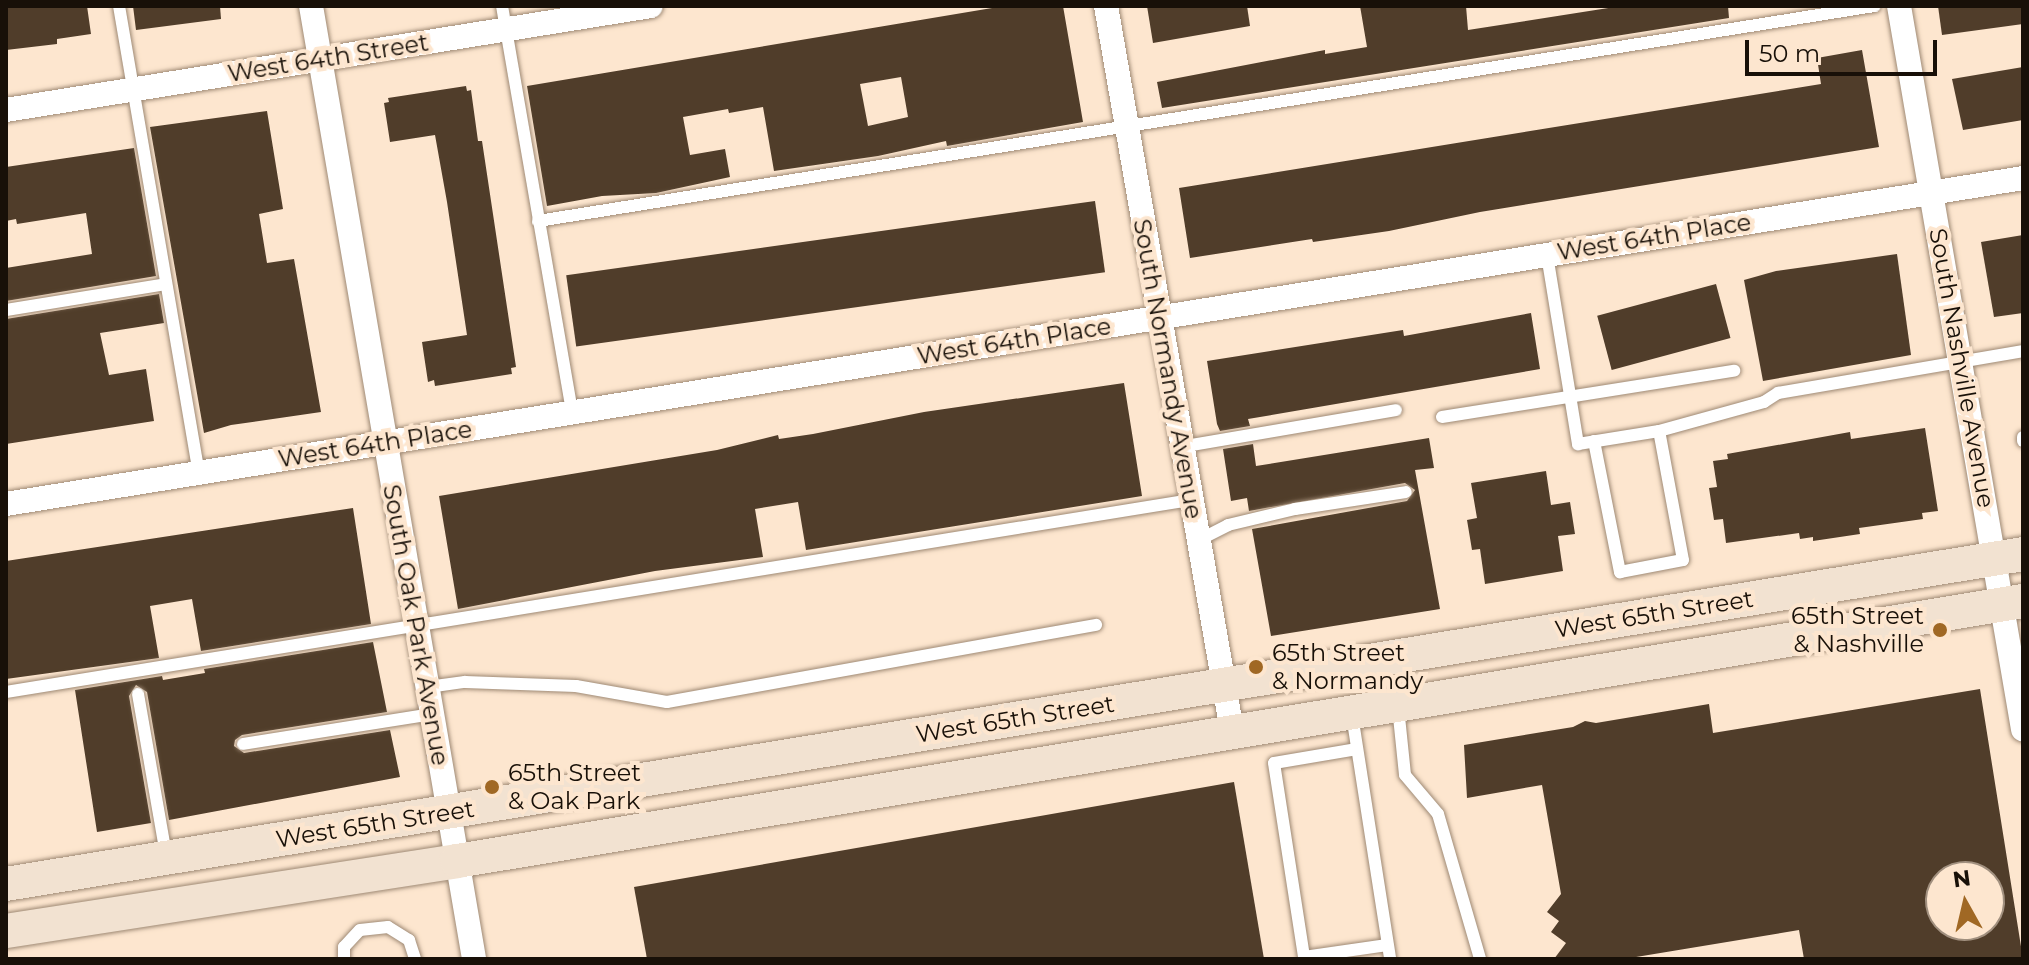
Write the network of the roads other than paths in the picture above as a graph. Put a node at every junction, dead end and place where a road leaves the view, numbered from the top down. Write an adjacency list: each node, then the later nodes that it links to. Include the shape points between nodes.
1 (119, 6): 9 (lane)
2 (311, 6): 8 (street, South Oak Park Avenue)
3 (651, 6): 7 (street, West 64th Street)
4 (1106, 6): 11 (street, South Normandy Avenue)
5 (1875, 6): 11 (lane)
6 (1899, 6): 13 (street, South Nashville Avenue)
7 (504, 18): 8 (street, West 64th Street); 14 (lane)
8 (320, 59): 9 (street, West 64th Street); 28 (street, South Oak Park Avenue)
9 (134, 90): 10 (street, West 64th Street); 16 (lane)
10 (6, 110)
11 (1127, 127): 14 (lane); 18 (street, South Normandy Avenue)
12 (2023, 178): 13 (street, West 64th Place)
13 (1931, 192): 15 (street, West 64th Place); 20 (street, South Nashville Avenue)
14 (538, 221): 24 (lane)
15 (1547, 255): 18 (street, West 64th Place); 22 (lane)
16 (166, 284): 17 (lane); 30 (lane)
17 (6, 310)
18 (1159, 317): 24 (street, West 64th Place); 29 (street, South Normandy Avenue)
19 (2023, 351): 20 (lane)
20 (1961, 362): 26 (lane, via 1778,393 1764,402); 35 (street, South Nashville Avenue)
21 (1734, 371): 22 (lane)
22 (1570, 397): 25 (lane); 27 (lane, via 1578,444)
23 (1396, 410): 29 (lane)
24 (572, 412): 28 (street, West 64th Place)
25 (1442, 417)
26 (1659, 431): 27 (lane); 27 (lane, via 1683,560 1620,572)
27 (1594, 441)
28 (384, 443): 30 (street, West 64th Place); 38 (street, South Oak Park Avenue)
29 (1180, 447): 32 (street, South Normandy Avenue)
30 (199, 473): 33 (street, West 64th Place)
31 (1406, 492): 34 (lane, via 1295,509 1228,525)
32 (1190, 500): 34 (street, South Normandy Avenue); 38 (lane)
33 (6, 504)
34 (1197, 541): 39 (street, South Normandy Avenue)
35 (2009, 556): 36 (street, South Nashville Avenue); 39 (street, West 65th Street)
36 (2012, 603): 43 (street, West 65th Street); 46 (street, South Nashville Avenue)
37 (1096, 625): 40 (lane, via 667,702 576,686 465,682)
38 (418, 627): 40 (street, South Oak Park Avenue); 41 (lane)
39 (1223, 685): 47 (street, South Normandy Avenue); 50 (street, West 65th Street)
40 (428, 687): 45 (street, South Oak Park Avenue)
41 (6, 692)
42 (138, 694): 51 (lane)
43 (1397, 704): 44 (street, West 65th Street); 60 (lane, via 1405,775 1438,814)
44 (1351, 712): 47 (street, West 65th Street); 49 (lane)
45 (433, 714): 48 (lane); 50 (street, South Oak Park Avenue)
46 (2023, 729)
47 (1232, 731): 52 (street, West 65th Street)
48 (243, 744)
49 (1357, 749): 55 (lane); 55 (lane, via 1274,763 1278,792 1304,957)
50 (449, 811): 51 (street, West 65th Street); 52 (street, South Oak Park Avenue)
51 (167, 858): 53 (street, West 65th Street)
52 (457, 861): 54 (street, West 65th Street); 58 (street, South Oak Park Avenue)
53 (6, 884)
54 (6, 931)
55 (1387, 945): 59 (lane)
56 (344, 959): 57 (lane, via 351,937 372,927 400,931)
57 (415, 959)
58 (474, 959)
59 (1390, 959)
60 (1480, 959)

